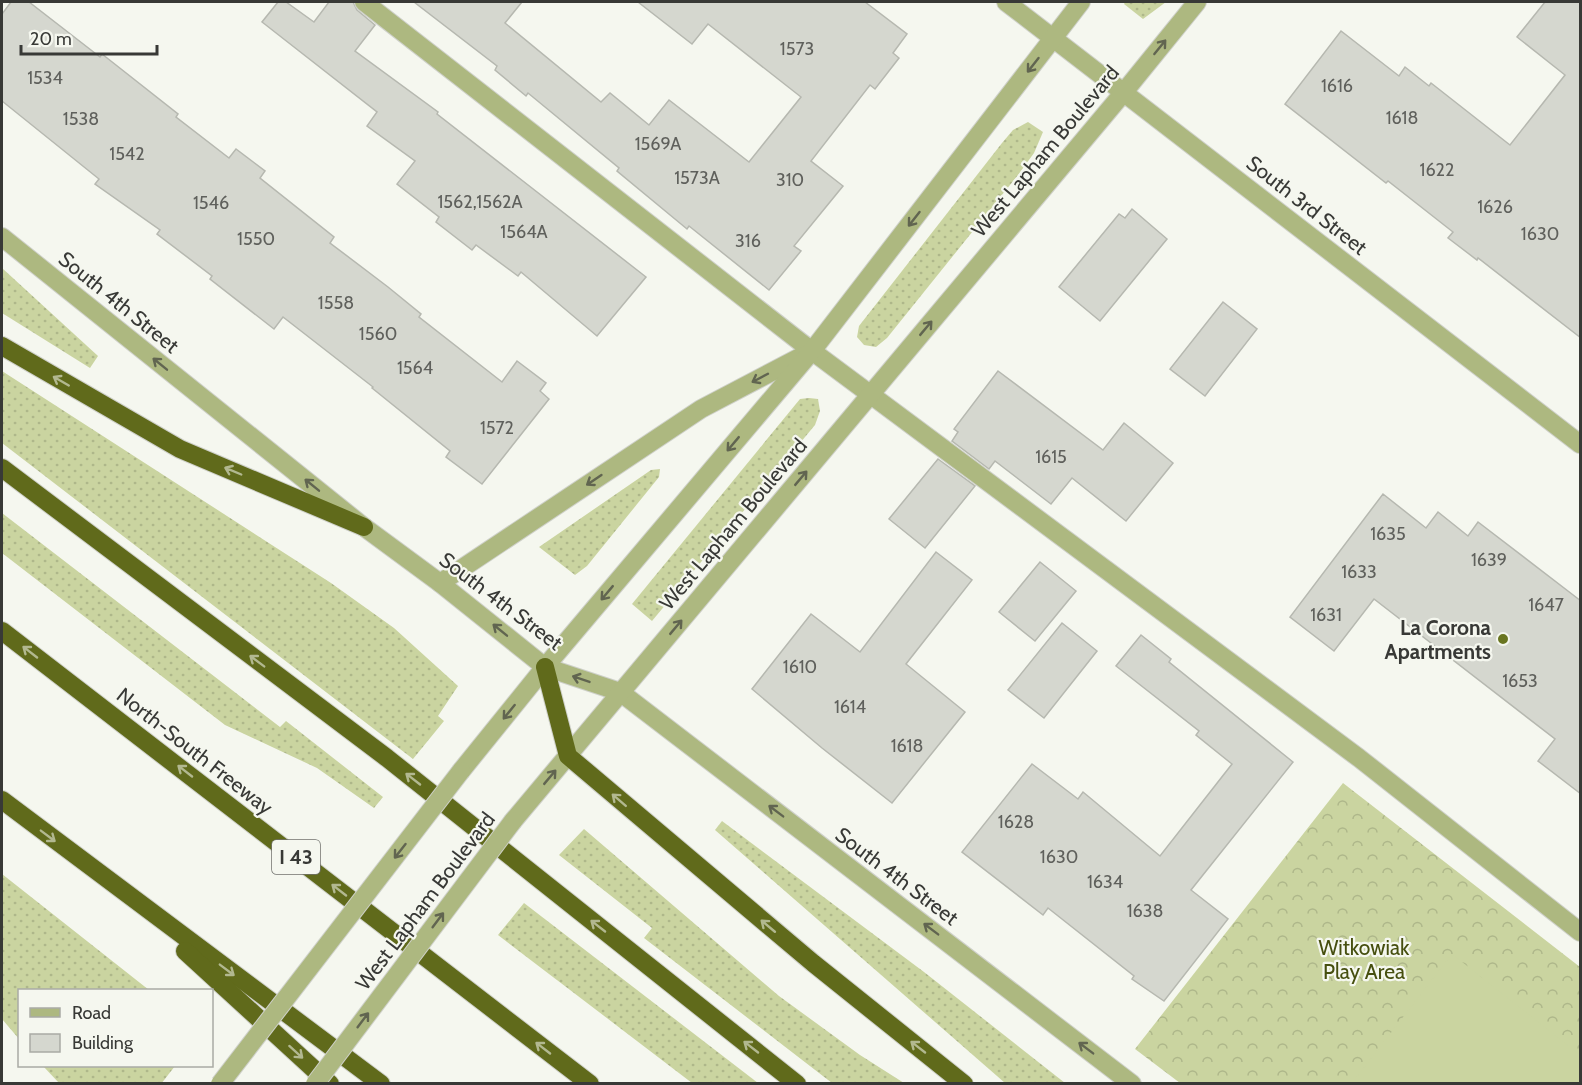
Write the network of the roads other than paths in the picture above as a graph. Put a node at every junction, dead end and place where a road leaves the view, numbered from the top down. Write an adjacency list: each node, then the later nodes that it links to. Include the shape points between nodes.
1 (364, 2): 9 (street)
2 (1006, 2): 5 (street, South 3rd Street)
3 (1081, 2): 5 (street)
4 (1197, 2): 6 (street, West Lapham Boulevard, one-way to 4)
5 (1053, 38): 6 (street, South 3rd Street); 9 (street, one-way to 9)
6 (1124, 92): 10 (street, West Lapham Boulevard, one-way to 6); 11 (street, South 3rd Street)
7 (2, 237): 13 (street, South 4th Street, one-way to 7)
8 (2, 345): 13 (highway, one-way to 8, via 180,449)
9 (812, 351): 10 (street); 14 (street, one-way to 14, via 701,409); 16 (street, one-way to 16)
10 (870, 395): 17 (street, West Lapham Boulevard, one-way to 10); 21 (street, via 1359,758)
11 (1581, 444)
12 (2, 468): 27 (highway, one-way to 12, via 387,758)
13 (364, 527): 14 (street, South 4th Street)
14 (440, 583): 16 (street, South 4th Street, one-way to 14)
15 (2, 630): 26 (highway, North-South Freeway / I 43, one-way to 15)
16 (545, 667): 17 (street, South 4th Street, one-way to 16); 18 (highway); 22 (street, one-way to 22, bridge)
17 (620, 692): 18 (street, West Lapham Boulevard); 29 (street, South 4th Street, one-way to 17)
18 (568, 756): 23 (street, West Lapham Boulevard, one-way to 18, bridge, via 513,822); 28 (highway, one-way to 18, via 813,963)
19 (2, 800): 20 (highway, one-way to 20)
20 (113, 885): 24 (highway, one-way to 24); 25 (highway, one-way to 25)
21 (1581, 932)
22 (220, 1083)
23 (315, 1083)
24 (330, 1083)
25 (381, 1083)
26 (590, 1083)
27 (797, 1083)
28 (964, 1083)
29 (1132, 1083)

